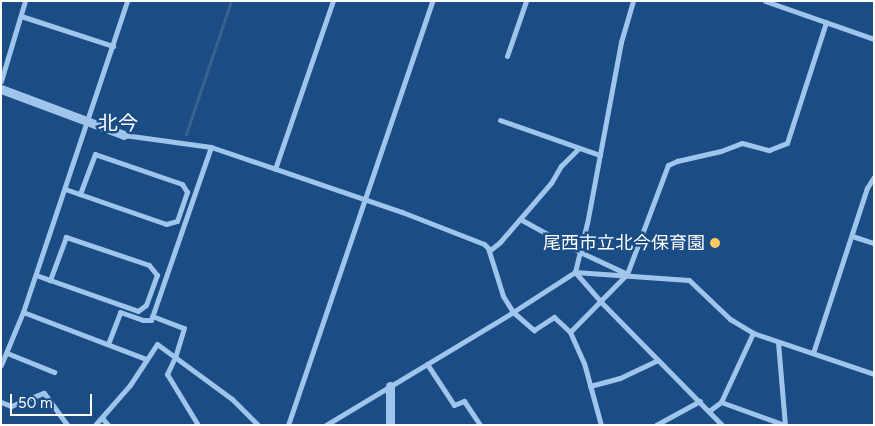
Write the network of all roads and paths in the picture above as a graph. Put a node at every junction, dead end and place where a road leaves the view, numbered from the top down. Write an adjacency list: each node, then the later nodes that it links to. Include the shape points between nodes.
1 (26, 1): 8 (street)
2 (127, 1): 11 (street)
3 (332, 1): 21 (street)
4 (432, 1): 25 (street)
5 (526, 1): 12 (street)
6 (634, 1): 20 (street, via 621,42)
7 (765, 1): 9 (street)
8 (21, 16): 11 (street); 13 (street)
9 (826, 22): 10 (street); 32 (street, via 787,143 769,150 742,143 668,165)
10 (874, 39)
11 (113, 46): 16 (street)
12 (507, 56)
13 (1, 82)
14 (1, 89): 16 (street)
15 (500, 120): 19 (street)
16 (88, 121): 17 (street); 23 (street)
17 (124, 135): 18 (street)
18 (211, 147): 21 (street); 38 (street)
19 (578, 149): 20 (street); 26 (street)
20 (600, 155): 30 (street)
21 (275, 169): 25 (street)
22 (874, 177): 27 (street, via 867,188)
23 (65, 189): 24 (street); 33 (street)
24 (80, 194): 24 (street, via 166,224 177,221 187,192 182,184 95,154)
25 (364, 199): 29 (street, via 484,244); 64 (street)
26 (520, 219): 29 (street); 30 (street)
27 (852, 236): 28 (street); 44 (street)
28 (874, 243)
29 (489, 251): 37 (street, via 503,296)
30 (580, 252): 31 (street); 32 (street)
31 (575, 272): 32 (street); 35 (street); 37 (street)
32 (627, 274): 35 (street); 40 (street, via 689,280 730,319)
33 (36, 275): 34 (street); 36 (street)
34 (50, 280): 34 (street, via 138,311 146,305 157,275 149,265 66,237)
35 (600, 301): 39 (street); 47 (street)
36 (23, 312): 42 (street); 43 (street)
37 (513, 312): 39 (street, via 534,330 554,317); 48 (street)
38 (152, 316): 42 (street, via 151,320 143,320 120,312); 45 (street, via 184,328)
39 (570, 332): 53 (street)
40 (753, 333): 41 (street); 56 (street)
41 (778, 342): 44 (street); 71 (street)
42 (108, 344): 46 (street)
43 (7, 353): 49 (street); 50 (street)
44 (813, 353): 51 (street)
45 (175, 357): 46 (street, via 157,344); 62 (street, via 167,374); 63 (street, via 232,399)
46 (146, 360): 58 (street)
47 (658, 360): 53 (street, via 620,378); 54 (street)
48 (427, 364): 52 (street); 67 (street, via 454,405 464,401)
49 (1, 366)
50 (54, 372)
51 (874, 374)
52 (390, 386): 65 (street); 66 (street)
53 (590, 386): 68 (street)
54 (700, 401): 57 (street); 69 (street)
55 (1, 402): 59 (street, via 11,406 44,393)
56 (721, 402): 57 (street); 71 (street)
57 (709, 410): 70 (street)
58 (102, 418): 60 (street); 61 (street)
59 (67, 425)
60 (95, 425)
61 (108, 425)
62 (198, 425)
63 (258, 425)
64 (288, 425)
65 (326, 425)
66 (390, 425)
67 (480, 425)
68 (601, 425)
69 (656, 425)
70 (722, 425)
71 (785, 425)

